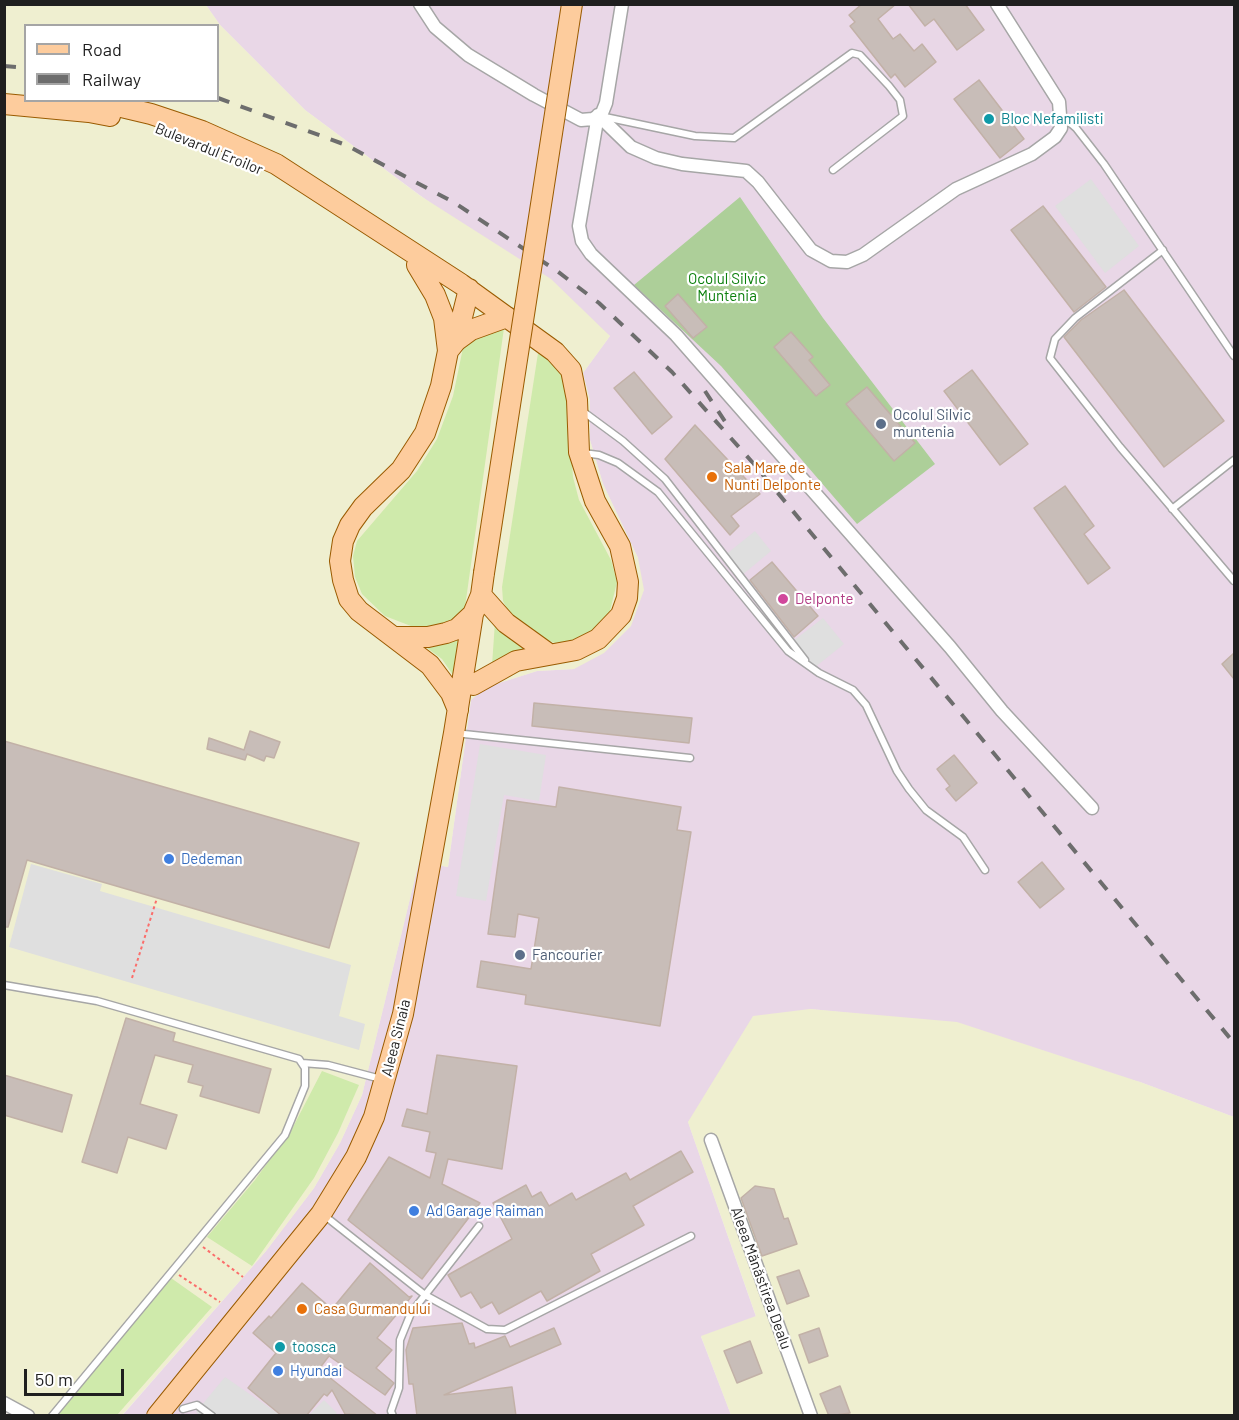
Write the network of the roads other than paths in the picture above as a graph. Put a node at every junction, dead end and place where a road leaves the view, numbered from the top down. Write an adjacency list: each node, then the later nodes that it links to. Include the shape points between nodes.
1 (420, 4): 9 (street, via 435,27 496,73 581,120)
2 (572, 4): 24 (main road, Aleea Sinaia, bridge)
3 (621, 4): 9 (street, via 606,103)
4 (997, 4): 10 (street, via 1051,87)
5 (4, 92): 6 (main road)
6 (24, 93)
7 (100, 102): 14 (main road, Bulevardul Eroilor, via 192,127 267,160 314,186)
8 (4, 104): 13 (main road, Bulevardul Eroilor, via 89,112 150,125 198,141 270,173)
9 (598, 115): 10 (street, via 631,147 656,158 746,171 811,250 831,261 846,262 863,255 956,189 1032,154 1055,137); 11 (lane, via 695,136 734,138 852,53 860,55 889,86 900,100 903,117); 33 (street, via 579,226 582,241 591,254 676,335 1002,711)
10 (1062, 116): 12 (lane, via 1091,146)
11 (833, 170)
12 (1163, 250): 18 (lane); 22 (lane, via 1075,318 1055,339 1050,358)
13 (417, 266): 14 (main road, Bulevardul Eroilor); 16 (main road)
14 (463, 285): 15 (main road, Bulevardul Eroilor); 16 (main road); 17 (main road)
15 (507, 317): 17 (main road, via 471,330); 19 (main road, Bulevardul Eroilor, via 563,359 575,381)
16 (444, 318): 17 (main road)
17 (452, 346): 26 (main road, via 425,433 401,470 357,516 343,542 340,561 349,599 370,622)
18 (1234, 356)
19 (577, 408): 20 (main road, Bulevardul Eroilor); 28 (lane, via 623,441 665,479)
20 (579, 452): 27 (main road, Bulevardul Eroilor, via 596,501 620,546 628,582 627,598 621,615 598,639 576,650); 28 (lane, via 599,455 618,464 658,492 788,651)
21 (1234, 460): 22 (lane)
22 (1172, 509): 23 (lane)
23 (1234, 581)
24 (481, 595): 25 (main road, Aleea Sinaia); 27 (main road, via 506,623); 29 (main road, Aleea Sinaia, via 484,616)
25 (473, 614): 26 (main road, via 457,629 446,633); 30 (main road, Aleea Sinaia)
26 (394, 637): 30 (main road, via 430,665 451,693)
27 (549, 654): 29 (main road, Bulevardul Eroilor, via 516,661)
28 (809, 666): 34 (lane, via 853,690 866,705 909,789 926,810 963,837)
29 (473, 685): 31 (main road, Aleea Sinaia)
30 (458, 710): 37 (main road, Aleea Sinaia, via 408,991)
31 (464, 734): 32 (lane); 39 (main road, Aleea Sinaia, via 423,974 398,1082 374,1145)
32 (690, 758)
33 (1092, 808)
34 (985, 870)
35 (4, 985): 36 (lane, via 97,1002)
36 (302, 1063): 37 (lane, via 328,1065); 46 (lane, via 305,1086 285,1134)
37 (386, 1081): 47 (main road, Aleea Sinaia, via 368,1132 321,1214)
38 (711, 1140): 50 (street, Aleea Mănăstirea Dealu)
39 (330, 1220): 42 (lane); 44 (main road, Aleea Sinaia)
40 (479, 1226): 42 (lane)
41 (691, 1236): 42 (lane, via 505,1330 488,1329)
42 (424, 1295): 49 (lane, via 400,1340 399,1388 391,1411)
43 (4, 1403): 45 (street)
44 (178, 1412): 48 (lane, via 197,1405)
45 (28, 1416)
46 (52, 1416)
47 (157, 1416)
48 (213, 1416)
49 (393, 1416)
50 (811, 1416)

